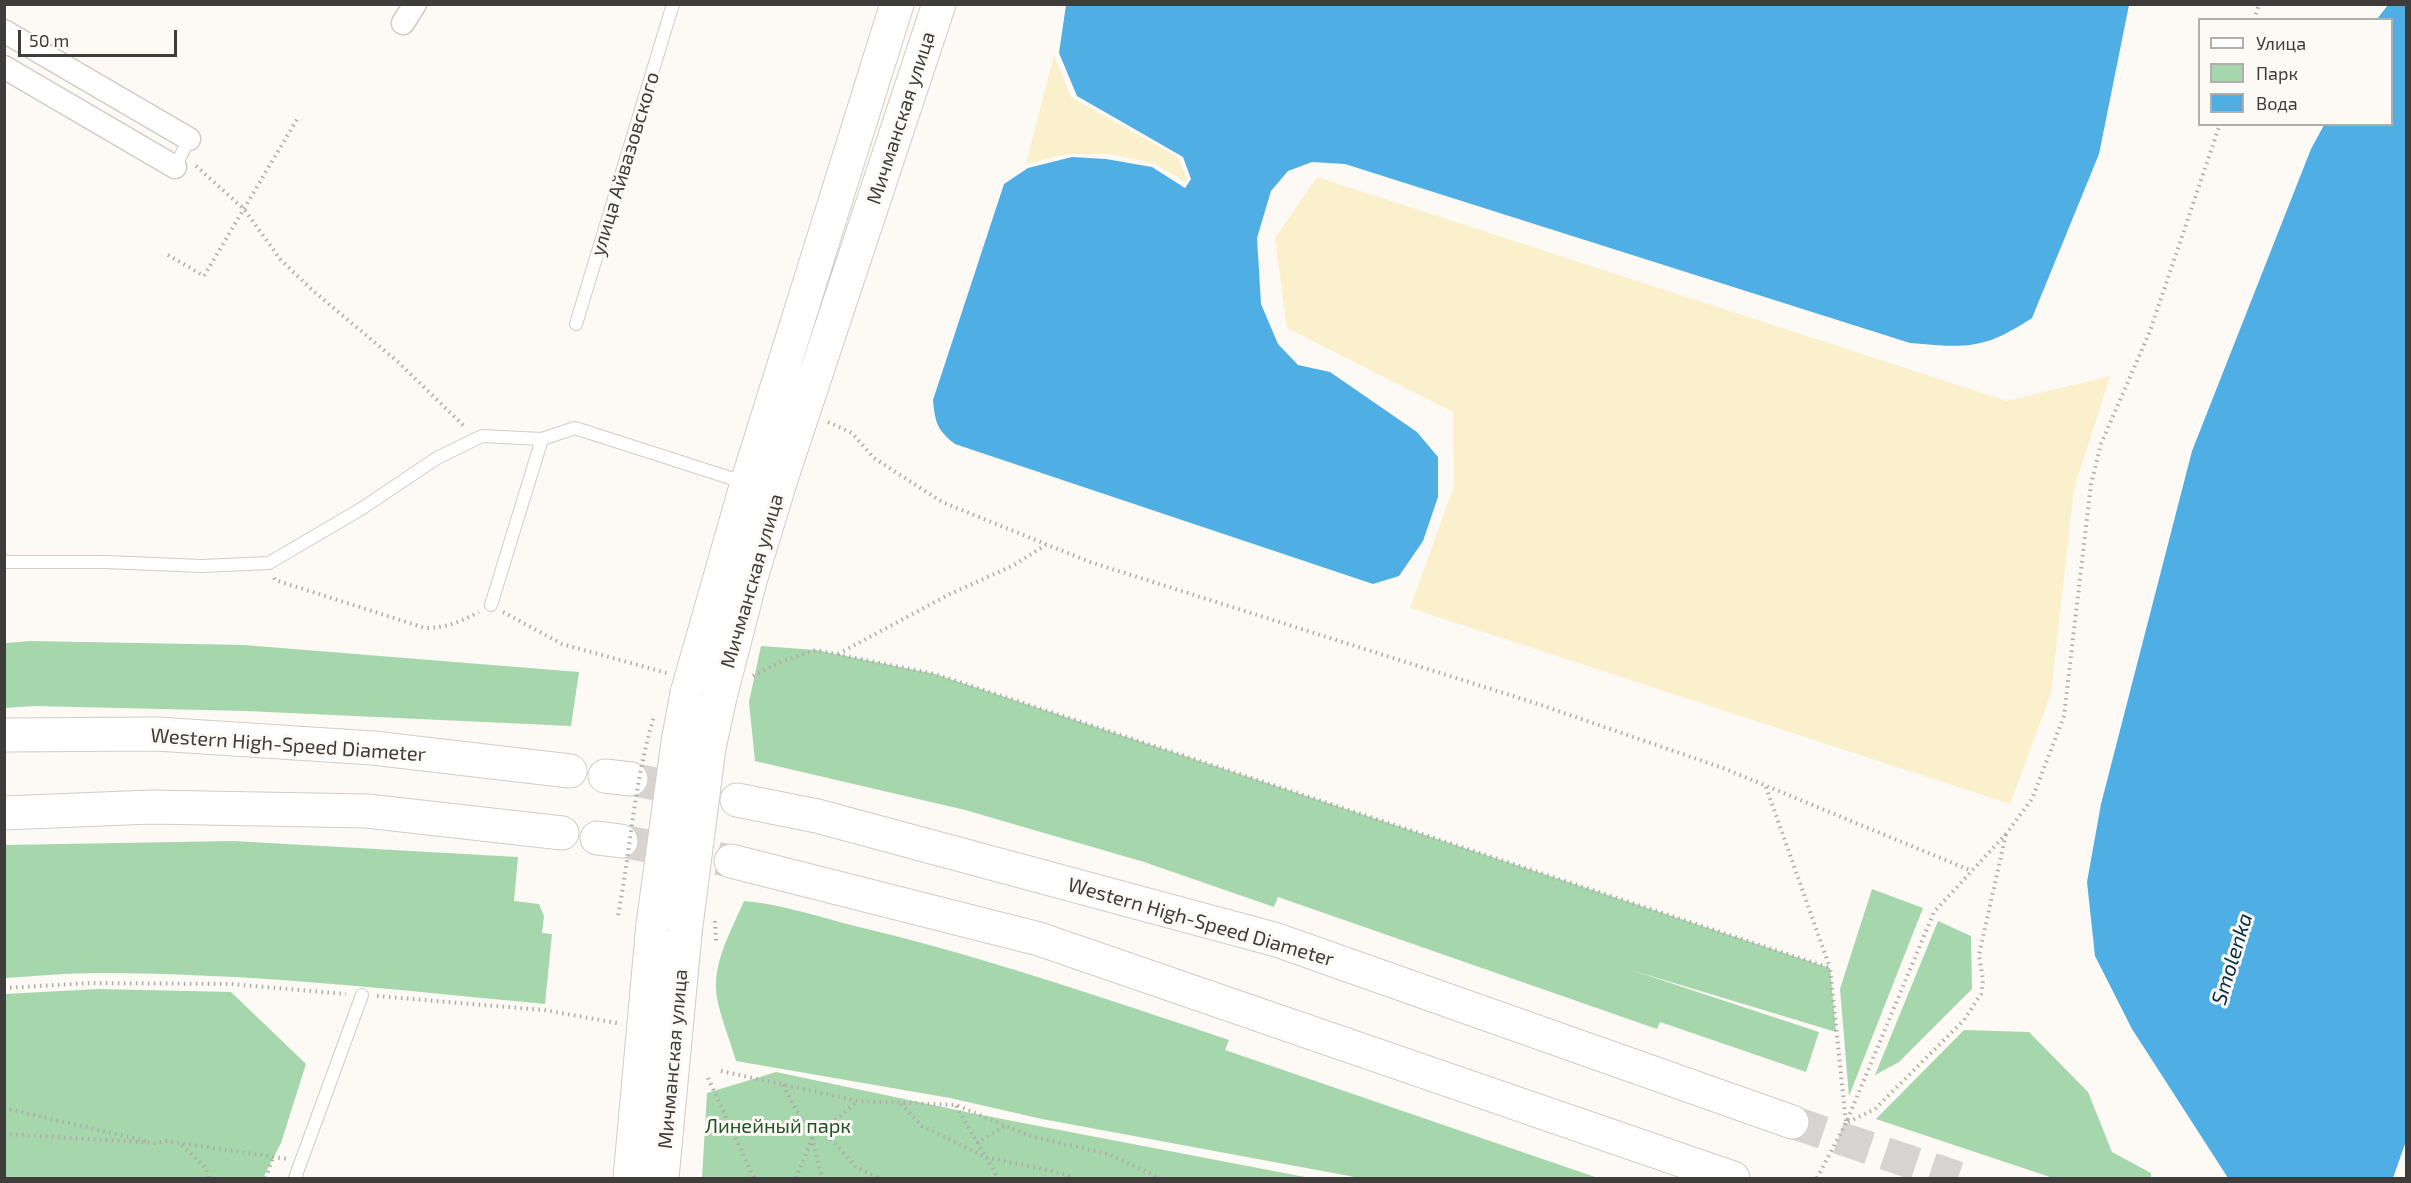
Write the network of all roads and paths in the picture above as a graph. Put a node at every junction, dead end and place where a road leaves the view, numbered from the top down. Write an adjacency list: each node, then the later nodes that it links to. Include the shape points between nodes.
1 (673, 4): 11 (lane, улица Айвазовского)
2 (897, 4): 15 (main road, Мичманская улица)
3 (939, 4): 22 (main road, Мичманская улица, via 750,581)
4 (4, 31): 8 (street)
5 (4, 67): 8 (street)
6 (299, 116): 9 (path)
7 (2219, 126): 30 (path, via 2150,331 2102,444 2091,484 2064,716 2032,799)
8 (182, 153): 9 (path)
9 (244, 208): 10 (path, via 204,276); 13 (path, via 280,259 312,290 397,361 463,425)
10 (168, 255)
11 (576, 324)
12 (820, 419): 16 (path, via 852,433 874,458 942,502)
13 (482, 436): 14 (lane); 18 (lane, via 437,458 361,509)
14 (542, 439): 15 (lane, via 575,428); 19 (lane)
15 (747, 483): 21 (main road, Мичманская улица)
16 (1047, 545): 20 (path); 26 (path, via 1534,703)
17 (4, 562): 18 (lane, via 202,566)
18 (268, 563): 19 (path, via 275,580 426,628 456,624)
19 (491, 605): 21 (path, via 562,644)
20 (837, 655): 22 (path, via 816,650 778,663); 34 (path, via 935,674)
21 (677, 683): 60 (main road, Мичманская улица, bridge, via 678,742 653,924)
22 (732, 689): 61 (main road, Мичманская улица, bridge, via 710,748 685,933)
23 (655, 711): 33 (path, bridge, via 646,742)
24 (4, 735): 25 (main road, Western High-Speed Diameter, via 157,734 373,748)
25 (570, 771)
26 (1766, 786): 32 (path); 34 (path)
27 (737, 800): 45 (main road, Western High-Speed Diameter, via 817,816 1277,940)
28 (4, 813): 29 (main road, via 150,807 366,811)
29 (562, 833)
30 (2006, 834): 32 (path); 46 (path, via 1979,955 1981,994 1965,1020 1875,1109)
31 (731, 861): 69 (main road, via 1039,939)
32 (1972, 871): 46 (path, via 1934,912)
33 (618, 915)
34 (1830, 968): 46 (path)
35 (4, 988): 36 (path, via 91,983 231,984)
36 (362, 995): 37 (path, via 544,1010); 56 (lane)
37 (618, 1023)
38 (722, 1071): 40 (path)
39 (708, 1078): 62 (path)
40 (782, 1085): 41 (path); 50 (path)
41 (858, 1101): 42 (path); 48 (path)
42 (901, 1103): 43 (path); 55 (path, via 922,1126)
43 (956, 1105): 47 (path); 52 (path)
44 (4, 1108): 51 (path)
45 (1792, 1122)
46 (1846, 1123): 70 (path)
47 (1006, 1126): 52 (path); 68 (path, via 1030,1136 1108,1154)
48 (823, 1130): 50 (path); 65 (path, via 856,1167)
49 (4, 1134): 51 (path)
50 (812, 1139): 63 (path); 64 (path)
51 (155, 1143): 53 (path)
52 (977, 1143): 55 (path)
53 (181, 1144): 54 (path); 57 (path, via 207,1168)
54 (273, 1157): 56 (path); 58 (path)
55 (986, 1157): 66 (path); 67 (path)
56 (301, 1161): 59 (lane)
57 (208, 1179)
58 (266, 1179)
59 (295, 1179)
60 (630, 1179)
61 (662, 1179)
62 (754, 1179)
63 (796, 1179)
64 (822, 1179)
65 (879, 1179)
66 (998, 1179)
67 (1073, 1179)
68 (1160, 1179)
69 (1733, 1179)
70 (1817, 1179)

